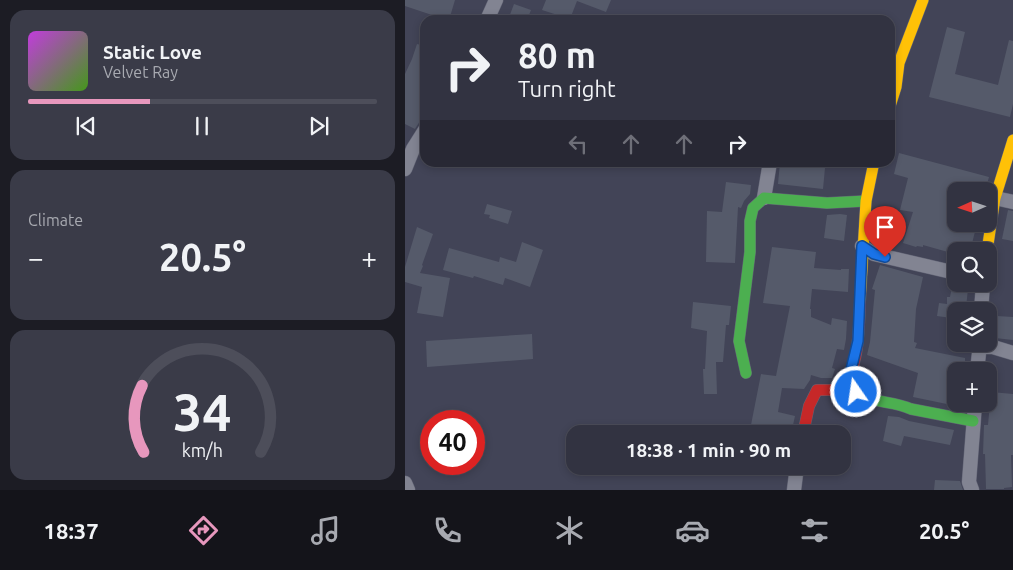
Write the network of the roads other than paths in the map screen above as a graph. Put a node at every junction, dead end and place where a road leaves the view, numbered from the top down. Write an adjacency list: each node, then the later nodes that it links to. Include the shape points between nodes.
1 (496, 0): 3 (street)
2 (923, 0): 4 (street, via 899,63)
3 (489, 15)
4 (895, 90)
5 (420, 138): 9 (street)
6 (1013, 140): 10 (street)
7 (769, 167): 11 (street)
8 (873, 167): 13 (street)
9 (405, 169)
10 (997, 192)
11 (763, 198): 13 (street, via 827,203); 19 (street, via 753,208 750,221 750,252 739,341)
12 (997, 198): 14 (street)
13 (866, 201): 15 (street)
14 (1013, 202)
15 (862, 246): 16 (street, via 879,256); 20 (street, via 858,341)
16 (947, 271)
17 (997, 348): 18 (street)
18 (1013, 353)
19 (746, 373)
20 (848, 382): 22 (street, via 856,392 874,401 902,404 939,416); 23 (street, via 841,390 817,390)
21 (974, 412): 22 (street)
22 (973, 421): 28 (street, via 969,482)
23 (805, 425)
24 (796, 475): 27 (street)
25 (405, 483): 26 (street)
26 (408, 490)
27 (794, 490)
28 (972, 490)

